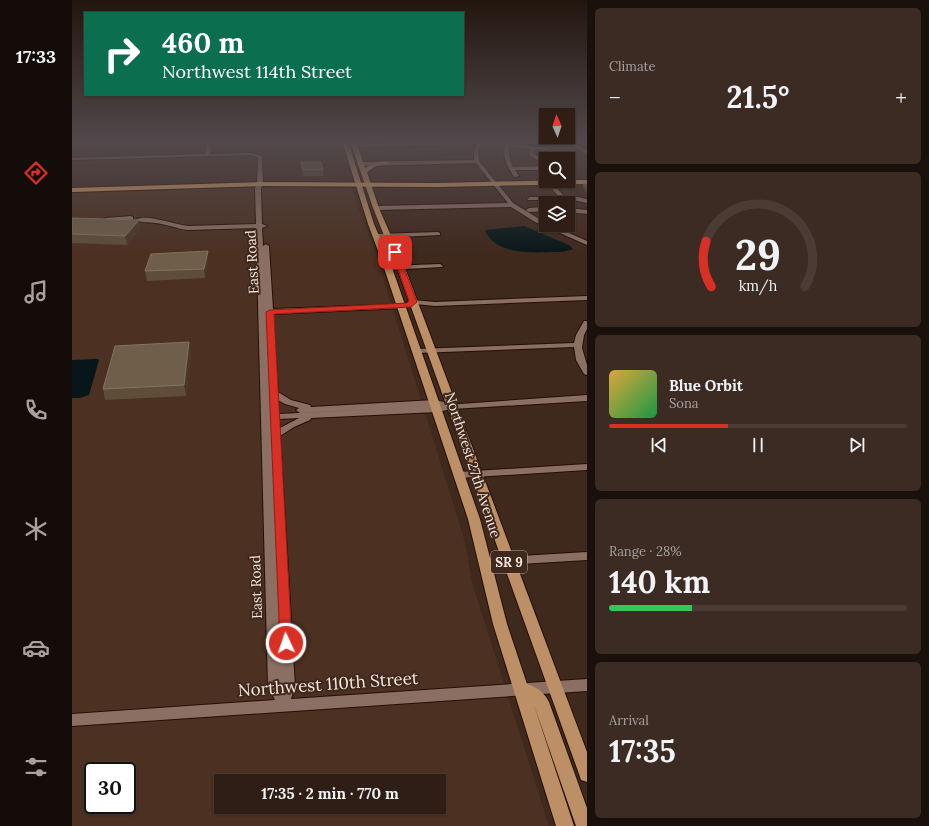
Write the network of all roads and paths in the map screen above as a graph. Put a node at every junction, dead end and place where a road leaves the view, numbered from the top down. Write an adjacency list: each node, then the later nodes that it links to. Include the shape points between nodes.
1 (491, 180): 6 (street)
2 (539, 181): 6 (highway)
3 (260, 182): 4 (highway); 9 (highway); 11 (highway); 25 (street, East Road, via 264,188)
4 (357, 182): 5 (highway); 27 (main road, Northwest 27th Avenue / SR 9)
5 (367, 182): 6 (highway); 18 (main road, Northwest 27th Avenue / SR 9)
6 (493, 182): 17 (street)
7 (575, 182): 8 (highway)
8 (587, 182)
9 (72, 186)
10 (554, 188): 12 (street)
11 (72, 190)
12 (561, 196)
13 (530, 199): 14 (street)
14 (539, 200)
15 (575, 200): 16 (street)
16 (587, 201)
17 (512, 205): 18 (street); 29 (street, via 537,221)
18 (376, 208): 28 (main road, Northwest 27th Avenue / SR 9)
19 (539, 209): 20 (street)
20 (529, 210)
21 (575, 210): 22 (street)
22 (585, 211): 23 (street, via 583,214)
23 (587, 219)
24 (98, 221): 25 (street, via 157,220 188,228)
25 (262, 225): 36 (street, East Road)
26 (438, 234): 28 (street)
27 (376, 236): 28 (street); 31 (main road, Northwest 27th Avenue / SR 9)
28 (387, 236): 32 (main road, Northwest 27th Avenue / SR 9)
29 (587, 243)
30 (440, 266): 32 (street)
31 (388, 268): 32 (street); 35 (main road, Northwest 27th Avenue / SR 9)
32 (401, 268): 34 (main road, Northwest 27th Avenue / SR 9)
33 (587, 298): 34 (street)
34 (415, 305): 35 (street); 39 (main road, Northwest 27th Avenue / SR 9)
35 (401, 307): 36 (street); 40 (main road, Northwest 27th Avenue / SR 9)
36 (266, 312): 42 (street, East Road); 47 (street, East Road)
37 (587, 323): 38 (street)
38 (577, 344): 39 (street); 41 (street, via 579,359)
39 (431, 350): 40 (street); 45 (main road, Northwest 27th Avenue / SR 9)
40 (417, 351): 44 (main road, Northwest 27th Avenue / SR 9)
41 (587, 372)
42 (274, 394): 46 (street); 47 (street, East Road)
43 (587, 398): 45 (street)
44 (436, 406): 45 (street); 46 (street); 51 (main road, Northwest 27th Avenue / SR 9)
45 (452, 406): 50 (main road, Northwest 27th Avenue / SR 9)
46 (317, 412): 47 (street); 48 (street)
47 (270, 414): 48 (street, East Road); 58 (street, East Road, via 275,686)
48 (276, 435): 58 (street, East Road, via 288,686)
49 (587, 467): 50 (street)
50 (477, 474): 51 (street); 53 (main road, Northwest 27th Avenue / SR 9)
51 (459, 475): 54 (main road, Northwest 27th Avenue / SR 9)
52 (587, 556): 53 (street)
53 (509, 561): 54 (street); 56 (main road, Northwest 27th Avenue / SR 9)
54 (486, 562): 57 (main road, Northwest 27th Avenue / SR 9, via 500,624)
55 (587, 685): 56 (street, Northwest 110th Street)
56 (555, 687): 57 (street, Northwest 110th Street); 60 (main road, Northwest 27th Avenue / SR 9)
57 (520, 689): 58 (street, Northwest 110th Street); 61 (main road, Northwest 27th Avenue / SR 9); 62 (main road, via 529,691 541,702)
58 (283, 704): 59 (street, Northwest 110th Street)
59 (72, 720)
60 (587, 774)
61 (565, 826)
62 (585, 826)

